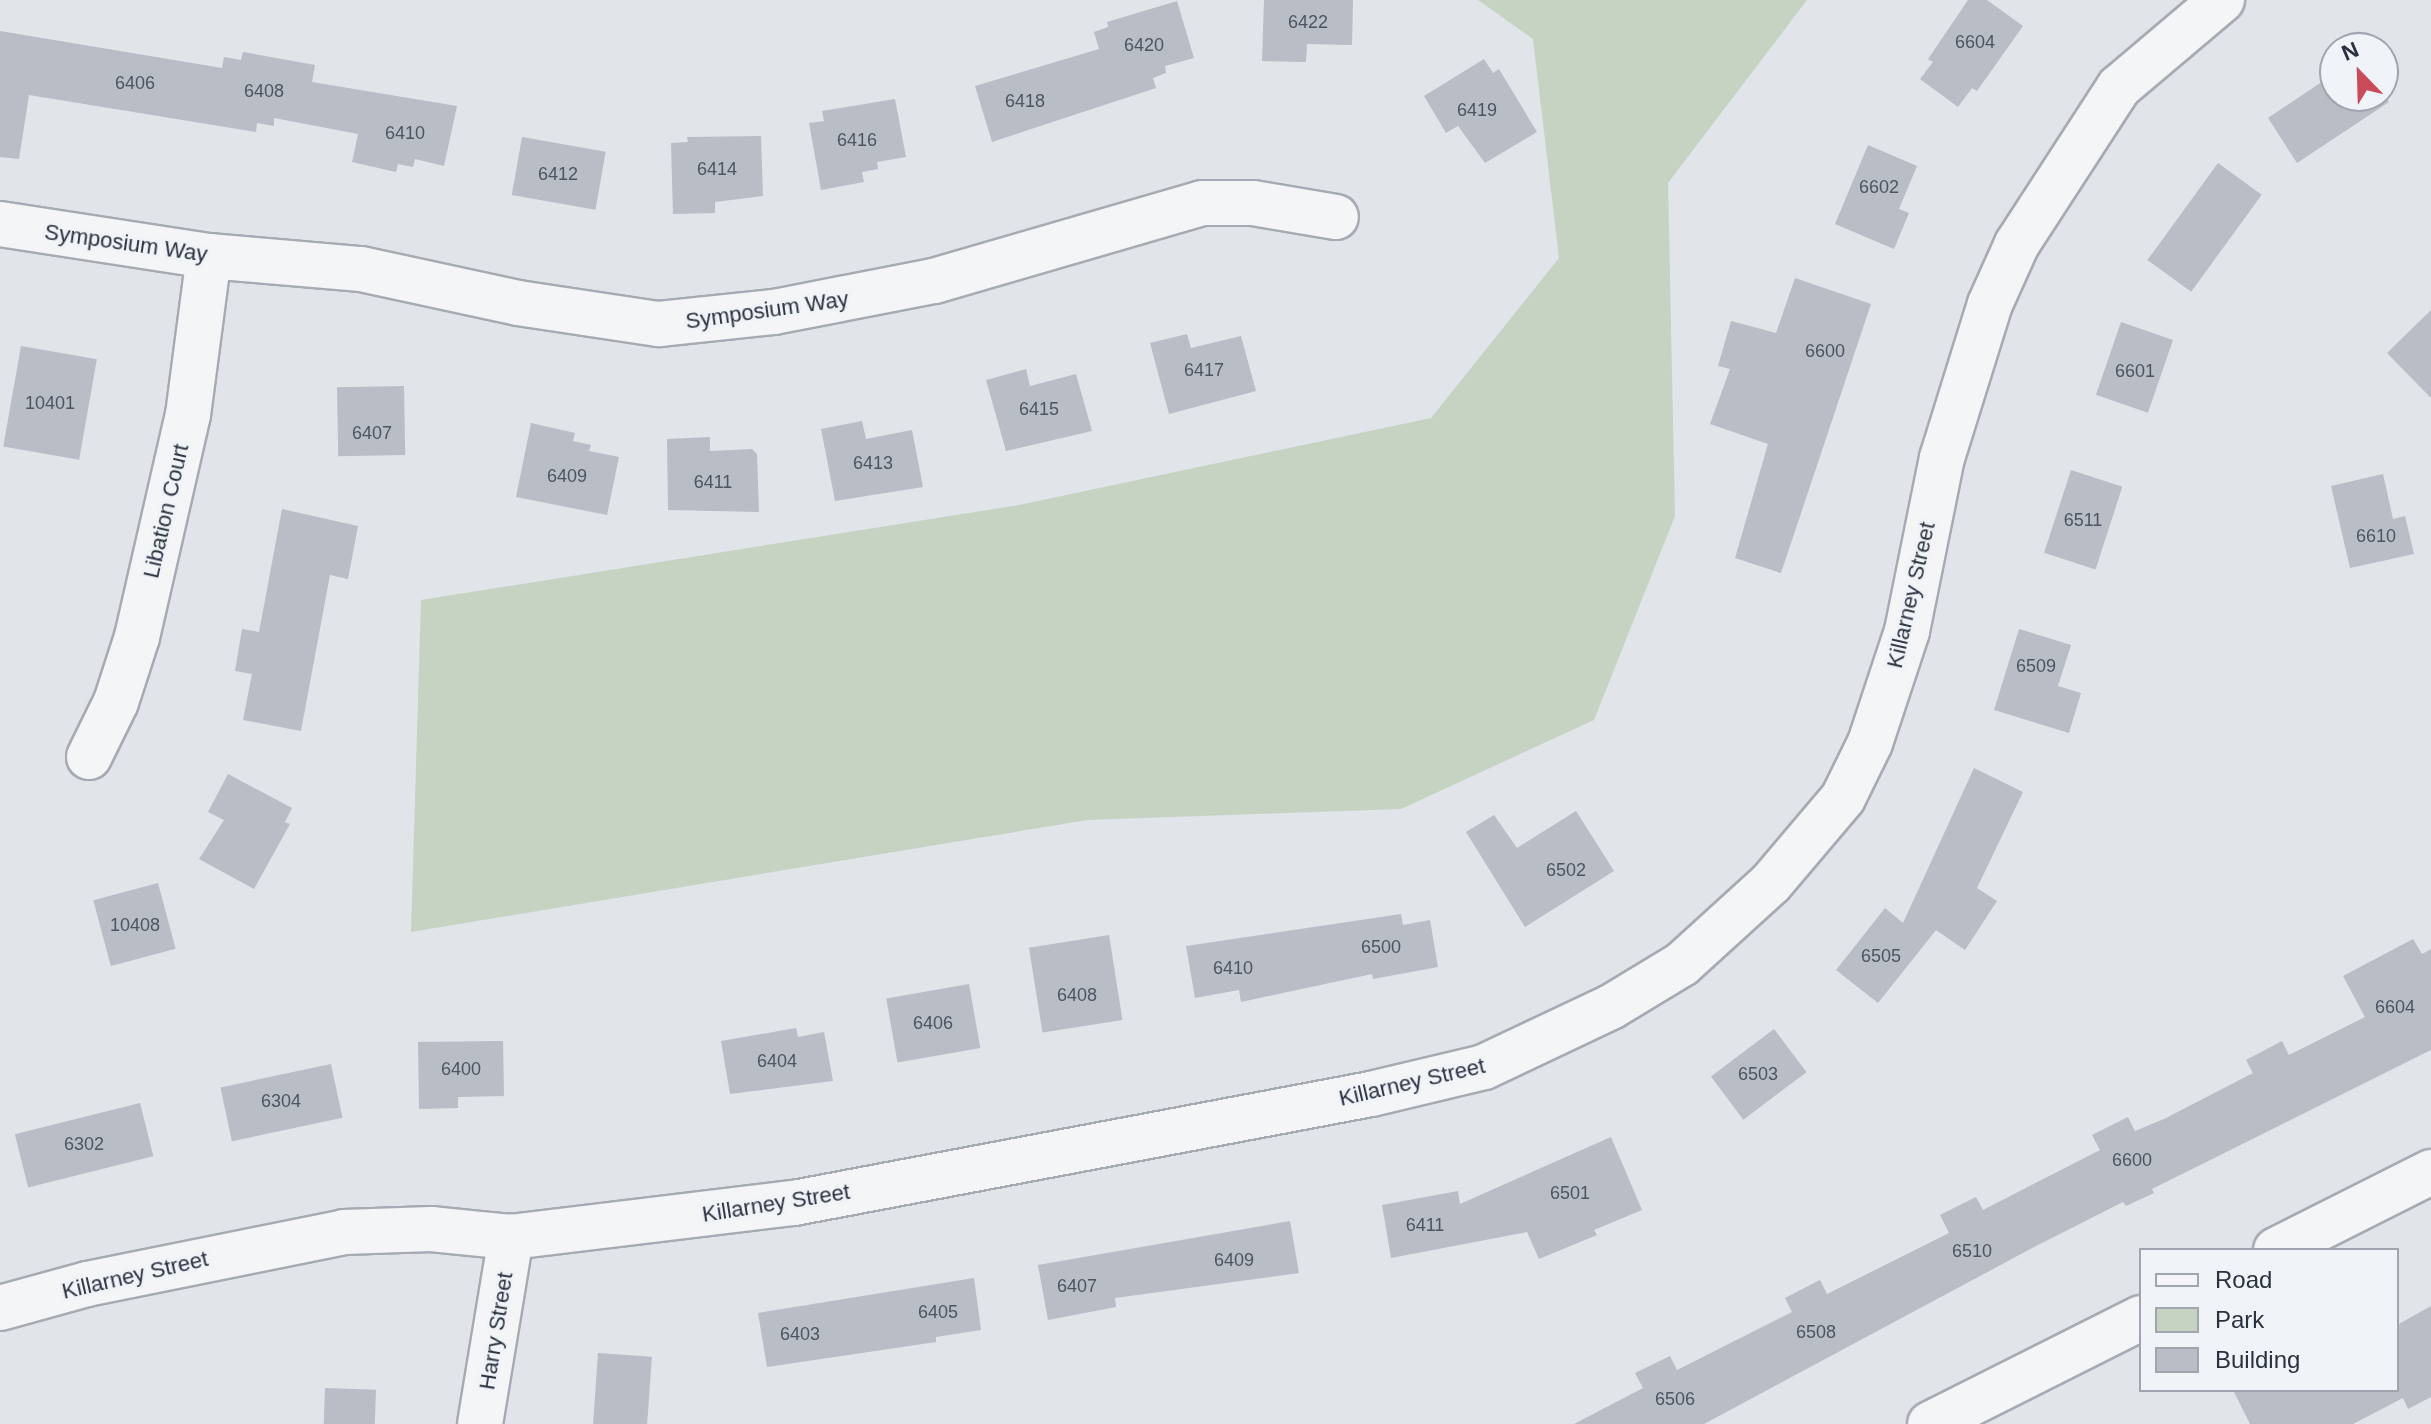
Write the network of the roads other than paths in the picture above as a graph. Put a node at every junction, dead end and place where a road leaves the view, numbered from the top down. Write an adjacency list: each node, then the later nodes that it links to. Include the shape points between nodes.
1 (2222, 0): 7 (street, Killarney Street, via 2119,87 2017,244 1990,304 1942,458 1907,631 1870,743 1843,798 1781,870 1682,964 1556,1037 1484,1067 1371,1094 794,1203)
2 (1336, 217): 4 (street, Symposium Way, via 1253,203 1202,203 934,281 774,312 659,324 518,303 361,269)
3 (0, 224): 4 (street, Symposium Way)
4 (209, 256): 5 (street, Libation Court, via 188,415 137,637 116,702)
5 (89, 757)
6 (2431, 1172): 8 (street)
7 (511, 1237): 9 (street, Killarney Street, via 431,1229 344,1232 87,1284); 11 (street, Harry Street)
8 (2280, 1248)
9 (0, 1308)
10 (2139, 1319): 12 (street)
11 (480, 1424)
12 (1930, 1424)

